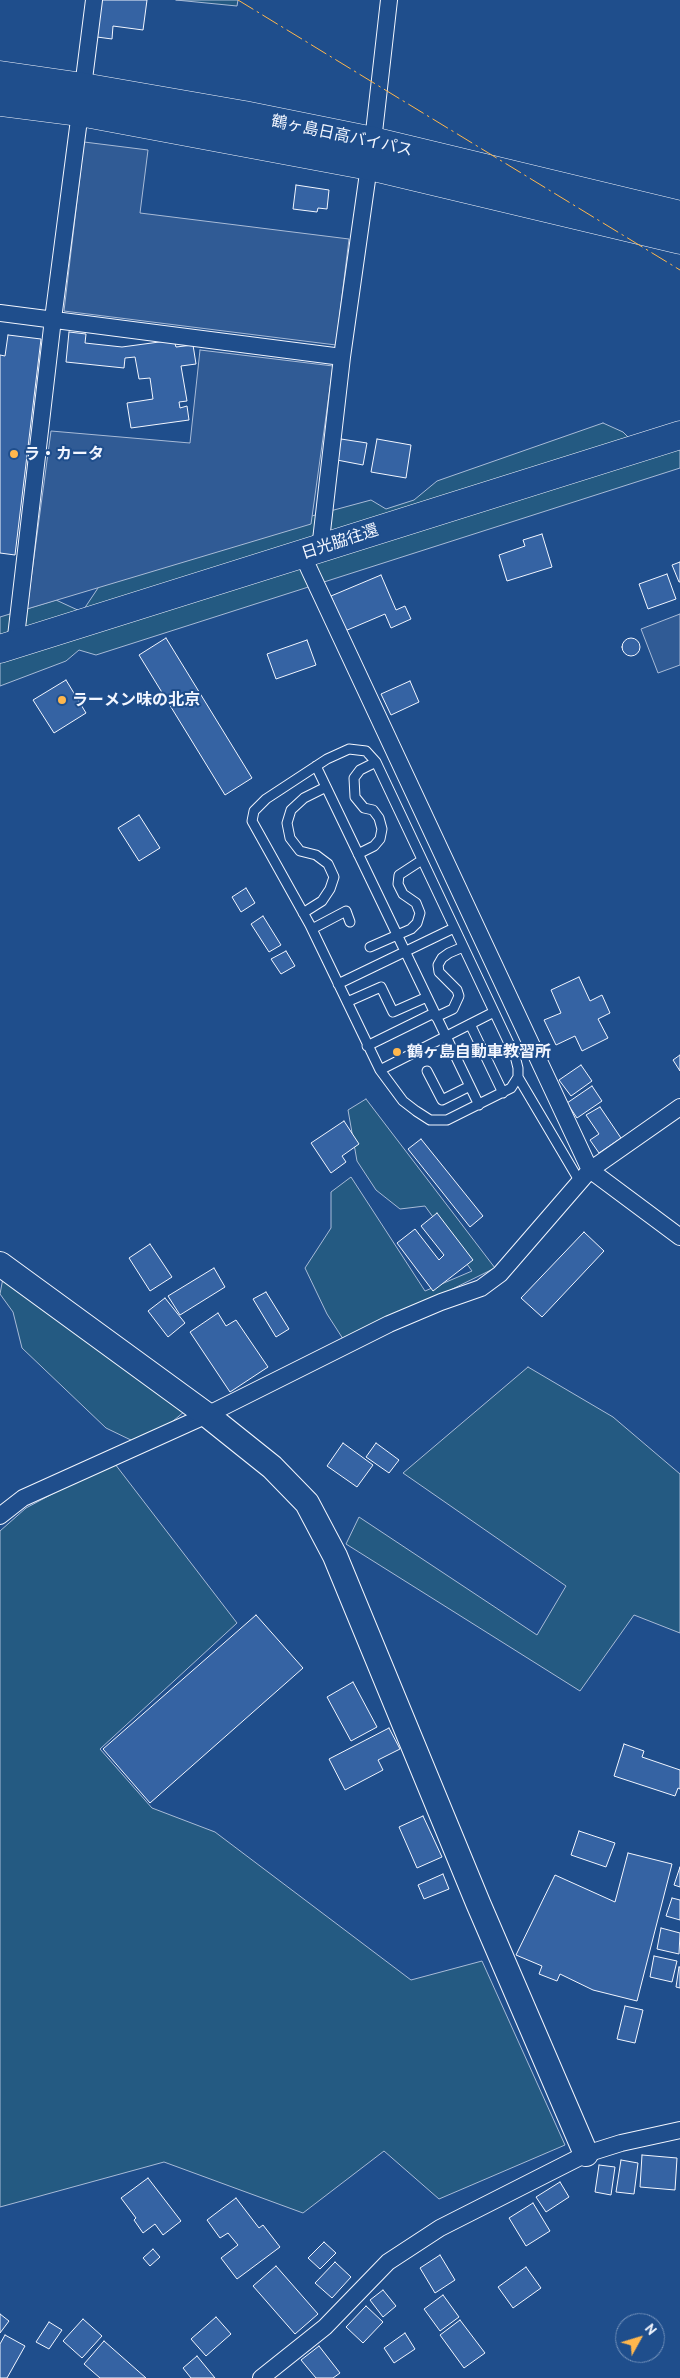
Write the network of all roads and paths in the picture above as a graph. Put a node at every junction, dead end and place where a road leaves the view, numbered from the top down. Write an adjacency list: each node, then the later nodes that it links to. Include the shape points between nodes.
1 (94, 0): 4 (street)
2 (389, 0): 6 (street)
3 (0, 75): 4 (highway, 鶴ヶ島日高バイパス)
4 (81, 99): 5 (highway, 鶴ヶ島日高バイパス); 6 (highway, 鶴ヶ島日高バイパス, via 244,115); 10 (street)
5 (0, 102)
6 (371, 153): 7 (highway, 鶴ヶ島日高バイパス); 8 (highway, 鶴ヶ島日高バイパス); 11 (street)
7 (680, 215)
8 (680, 240)
9 (0, 313): 10 (street)
10 (53, 319): 11 (street); 14 (street)
11 (342, 357): 13 (street)
12 (680, 435): 13 (highway, 日光脇往還)
13 (311, 551): 14 (highway, 日光脇往還); 43 (street)
14 (7, 647)
15 (376, 762): 16 (lane, via 366,751 349,749); 18 (lane, via 360,770 354,778 356,797 364,808 373,810 382,829 374,846); 19 (lane)
16 (316, 766): 17 (lane); 20 (lane, via 266,799 254,811 252,821)
17 (326, 787): 18 (lane); 20 (lane, via 304,798 291,810 287,823 290,838 300,851 316,855 328,864 334,877 322,901)
18 (358, 854): 24 (lane)
19 (422, 860): 22 (lane); 24 (lane, via 399,875 398,884 403,894 416,903 420,913 411,929)
20 (303, 913): 23 (lane)
21 (350, 922): 23 (lane, via 346,911)
22 (454, 928): 26 (lane); 27 (lane)
23 (312, 929): 28 (lane)
24 (397, 935): 25 (lane); 27 (lane)
25 (370, 947)
26 (463, 947): 31 (lane); 32 (lane, via 442,958 438,965 439,972 459,996 453,1009)
27 (406, 952): 28 (lane); 29 (lane)
28 (338, 984): 30 (lane)
29 (427, 997): 30 (lane, via 393,1012 381,987); 32 (lane)
30 (347, 1002): 35 (lane)
31 (494, 1012): 33 (lane); 38 (lane, via 515,1056)
32 (435, 1015): 34 (lane); 35 (lane)
33 (470, 1024): 34 (lane); 40 (lane)
34 (445, 1036): 36 (lane); 39 (lane)
35 (367, 1046): 36 (lane)
36 (380, 1070): 41 (lane, via 403,1101 430,1120 447,1120)
37 (427, 1071): 39 (lane, via 442,1100)
38 (518, 1077): 40 (lane, via 512,1088); 43 (lane)
39 (470, 1086): 41 (lane)
40 (503, 1093): 41 (lane)
41 (479, 1105)
42 (680, 1107): 43 (street)
43 (585, 1176): 44 (street); 46 (street, via 500,1274 481,1288 389,1324)
44 (680, 1237)
45 (0, 1264): 46 (street)
46 (207, 1415): 47 (street, via 23,1498); 49 (street, via 272,1467 307,1503 335,1556)
47 (0, 1516)
48 (680, 2130): 49 (street)
49 (586, 2154): 50 (street, via 440,2228 388,2262 325,2327)
50 (261, 2378)

